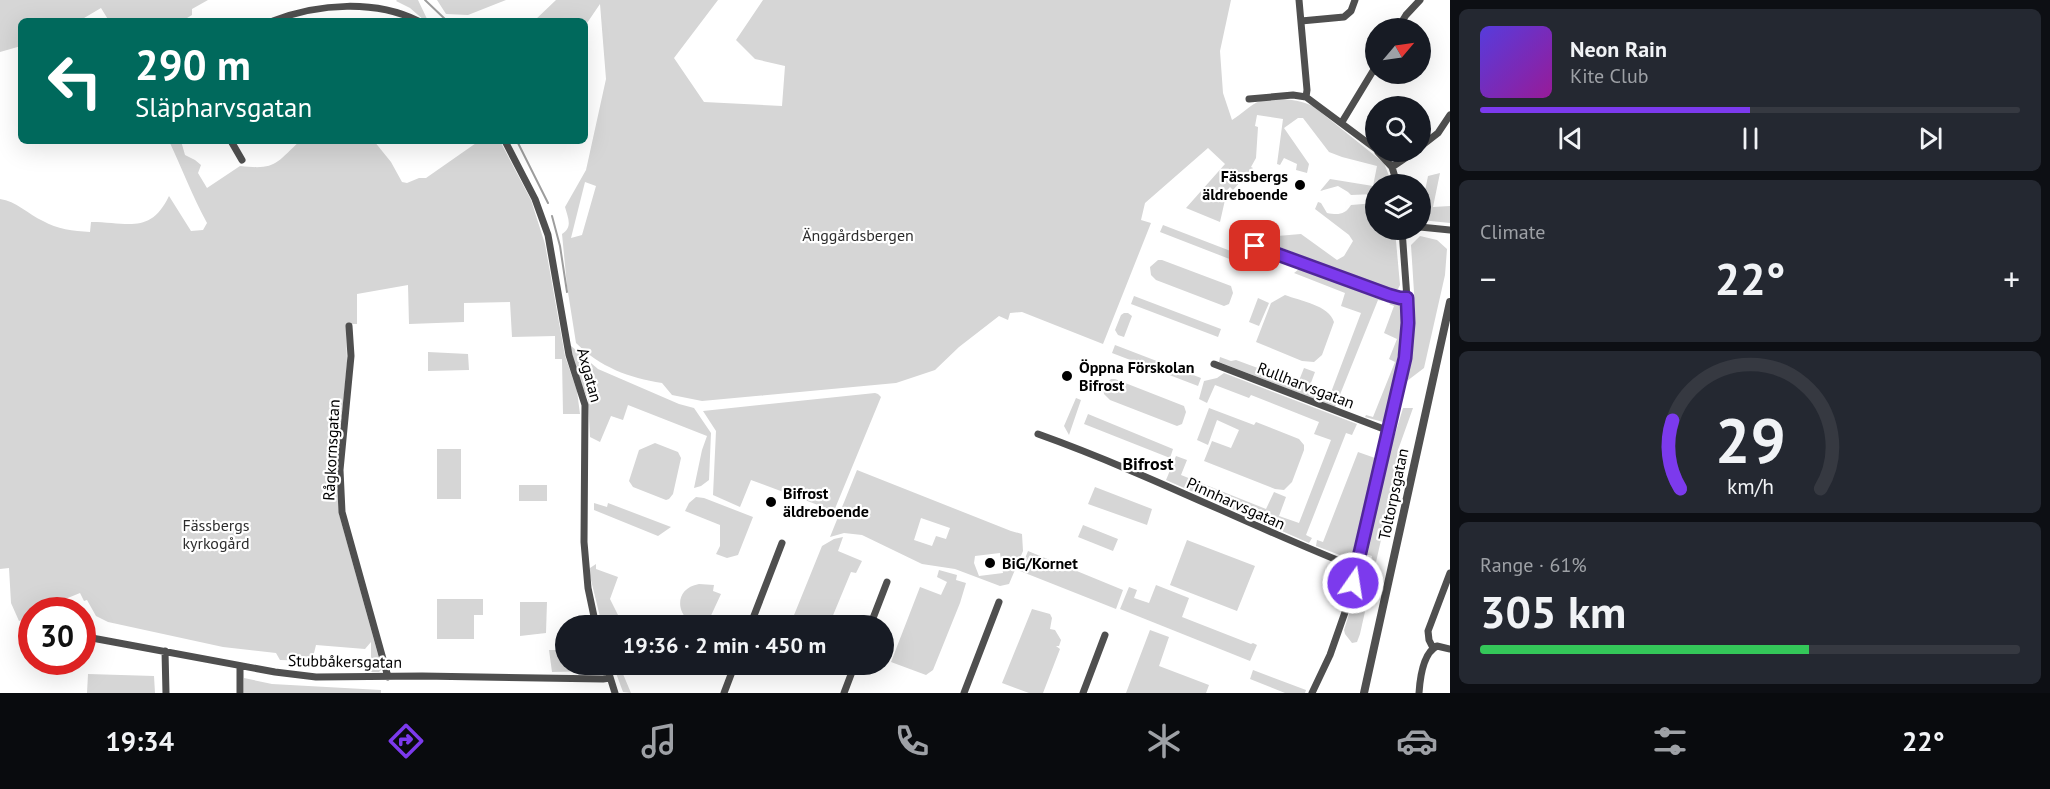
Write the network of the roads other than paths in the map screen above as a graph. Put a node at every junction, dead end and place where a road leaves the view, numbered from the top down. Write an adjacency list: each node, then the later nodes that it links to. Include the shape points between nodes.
1 (1299, 0): 7 (street)
2 (1354, 0): 7 (street, via 1344,17)
3 (1420, 0): 6 (street)
4 (282, 18): 5 (street, via 325,4 359,0 393,6)
5 (413, 18)
6 (1404, 18)
7 (1301, 21): 9 (street)
8 (1365, 84): 12 (street)
9 (1306, 97): 10 (street); 12 (street)
10 (1249, 99)
11 (1450, 115): 13 (street)
12 (1342, 122): 14 (street)
13 (1431, 138)
14 (1365, 140)
15 (233, 144): 17 (street)
16 (507, 144): 37 (street, Axgatan, via 548,235 570,355 585,405 584,542)
17 (242, 160)
18 (1388, 162): 20 (street)
19 (1398, 162): 20 (street)
20 (1392, 166): 21 (street)
21 (1394, 174)
22 (1431, 228): 23 (street)
23 (1450, 230)
24 (1403, 240): 26 (street)
25 (1255, 246): 26 (street)
26 (1407, 298): 30 (street, via 1405,358)
27 (1450, 302): 59 (street, Toltorpsgatan)
28 (349, 326): 49 (street, Rågkornsgatan, via 351,356 340,470 342,512)
29 (1214, 364): 30 (street, Rullharvsgatan)
30 (1389, 431): 33 (street)
31 (1038, 434): 33 (street, Pinnharvsgatan)
32 (782, 543): 38 (street)
33 (1357, 568): 58 (street, via 1335,641)
34 (1450, 573): 42 (street, via 1428,631)
35 (887, 582): 39 (street)
36 (999, 602): 56 (street)
37 (594, 615)
38 (754, 615)
39 (874, 615)
40 (1105, 635): 57 (street)
41 (96, 639): 44 (street, Stubbåkersgatan)
42 (1433, 648): 43 (street); 60 (street, via 1423,669)
43 (1450, 649)
44 (165, 651): 45 (street, Stubbåkersgatan); 51 (street)
45 (240, 666): 49 (street, Stubbåkersgatan, via 315,677); 52 (street)
46 (609, 675): 50 (street)
47 (731, 675): 54 (street)
48 (851, 675): 55 (street)
49 (388, 677): 50 (street, Stubbåkersgatan)
50 (610, 678): 53 (street)
51 (166, 693)
52 (240, 693)
53 (615, 693)
54 (724, 693)
55 (844, 693)
56 (964, 693)
57 (1083, 693)
58 (1312, 693)
59 (1364, 693)
60 (1419, 693)

